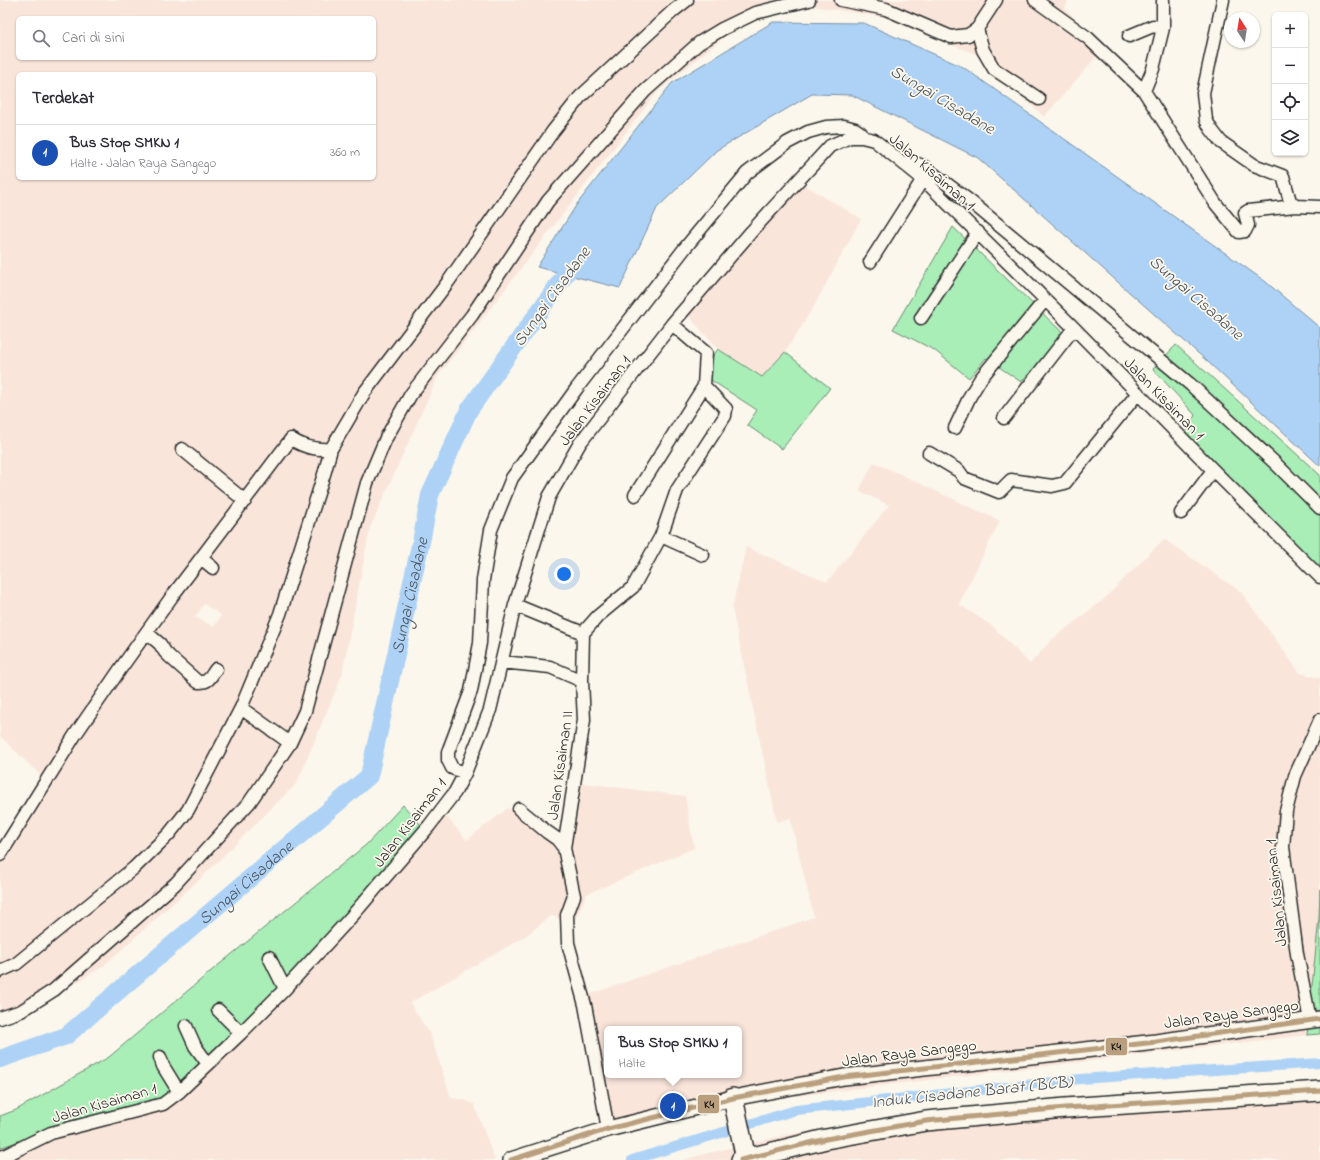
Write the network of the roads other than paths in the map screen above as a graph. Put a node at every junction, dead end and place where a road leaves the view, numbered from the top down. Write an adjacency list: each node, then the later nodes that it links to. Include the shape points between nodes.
1 (687, 0): 29 (street, via 580,97 553,131 448,282 364,393)
2 (809, 0): 49 (street, via 755,13 722,29 699,43 645,91 548,200 472,315 411,394 386,438 367,483 305,712)
3 (841, 0): 9 (street, via 886,9 951,37 968,35)
4 (996, 0): 9 (street)
5 (1035, 0): 11 (street, via 1088,38)
6 (1163, 0): 8 (street)
7 (1223, 0): 16 (street, via 1202,93 1206,120 1221,142 1254,165 1283,176 1290,200)
8 (1163, 28): 10 (street, via 1153,26); 11 (street, via 1153,69)
9 (977, 29): 12 (street, via 983,50 994,69)
10 (1129, 36)
11 (1144, 91): 16 (street, via 1216,204 1239,232 1245,231 1248,225 1245,213 1248,211)
12 (1038, 99)
13 (862, 137): 14 (street, Jalan Kisaiman 1, via 874,140); 22 (street, Jalan Kisaiman 1, via 850,137 830,146); 50 (street, via 855,129 844,126 808,132 787,143 747,173 614,339 512,478 491,530 483,580 480,643 470,691 448,752 452,768)
14 (904, 164): 15 (street, Jalan Kisaiman 1); 34 (street, via 912,162 924,166 971,202 1191,386 1276,463)
15 (923, 180): 18 (street, Jalan Kisaiman 1); 19 (street)
16 (1295, 206): 17 (street)
17 (1320, 207)
18 (978, 232): 20 (street, Jalan Kisaiman 1); 21 (street)
19 (870, 262)
20 (1045, 300): 23 (street, Jalan Kisaiman 1); 27 (street, via 981,378)
21 (921, 318)
22 (672, 324): 24 (street, via 706,353); 41 (street, Jalan Kisaiman 1, via 580,443 549,497)
23 (1074, 328): 25 (street, Jalan Kisaiman 1); 26 (street)
24 (704, 386): 32 (street); 36 (street, via 726,409 725,416 677,490)
25 (1138, 393): 30 (street, via 1065,483 1052,486 1011,480 999,492 964,478 959,471); 31 (street, Jalan Kisaiman 1)
26 (1004, 418)
27 (955, 428)
28 (182, 449): 33 (street)
29 (331, 449): 33 (street, via 310,448 291,439); 47 (street, via 280,614)
30 (929, 453)
31 (1213, 470): 35 (street); 40 (street, Jalan Kisaiman 1)
32 (635, 495)
33 (245, 501): 38 (street)
34 (1320, 508)
35 (1181, 513)
36 (661, 536): 37 (street); 43 (street, via 633,587 598,616)
37 (703, 554)
38 (200, 558): 39 (street); 42 (street)
39 (214, 568)
40 (1320, 577)
41 (515, 605): 43 (street); 44 (street, Jalan Kisaiman 1)
42 (147, 633): 45 (street, via 198,682 208,680); 53 (street, via 75,735)
43 (583, 633): 46 (street, Jalan Kisaiman II)
44 (502, 662): 46 (street, via 550,667); 50 (street, Jalan Kisaiman 1, via 490,710)
45 (216, 669)
46 (582, 681): 52 (street, Jalan Kisaiman II, via 584,720)
47 (241, 708): 49 (street); 55 (street, via 188,810 169,834 134,868 23,959)
48 (1320, 720): 59 (street, Jalan Kisaiman 1, via 1295,776 1286,811 1283,846 1297,954)
49 (290, 743): 58 (street, via 249,803 175,884 54,990 21,1011)
50 (465, 773): 56 (street, Jalan Kisaiman 1, via 455,792 429,826)
51 (519, 809): 52 (street, via 557,839)
52 (564, 848): 67 (street, Jalan Kisaiman II, via 574,896 567,915 568,943 586,1005)
53 (0, 854)
54 (269, 957): 56 (street)
55 (0, 971)
56 (285, 989): 61 (street, Jalan Kisaiman 1)
57 (218, 1010): 61 (street)
58 (0, 1018)
59 (1315, 1019): 66 (street, Jalan Raya Sangego, via 1156,1042 844,1077)
60 (186, 1026): 63 (street)
61 (241, 1033): 63 (street, Jalan Kisaiman 1)
62 (160, 1057): 65 (street)
63 (208, 1064): 65 (street, Jalan Kisaiman 1)
64 (1320, 1091): 68 (main road, via 1065,1108 926,1121)
65 (179, 1092): 69 (street, Jalan Kisaiman 1, via 163,1104 51,1133)
66 (733, 1101): 67 (street, Jalan Raya Sangego); 68 (main road)
67 (608, 1130): 70 (street, Jalan Raya Sangego)
68 (744, 1156)
69 (0, 1158)
70 (511, 1160)

